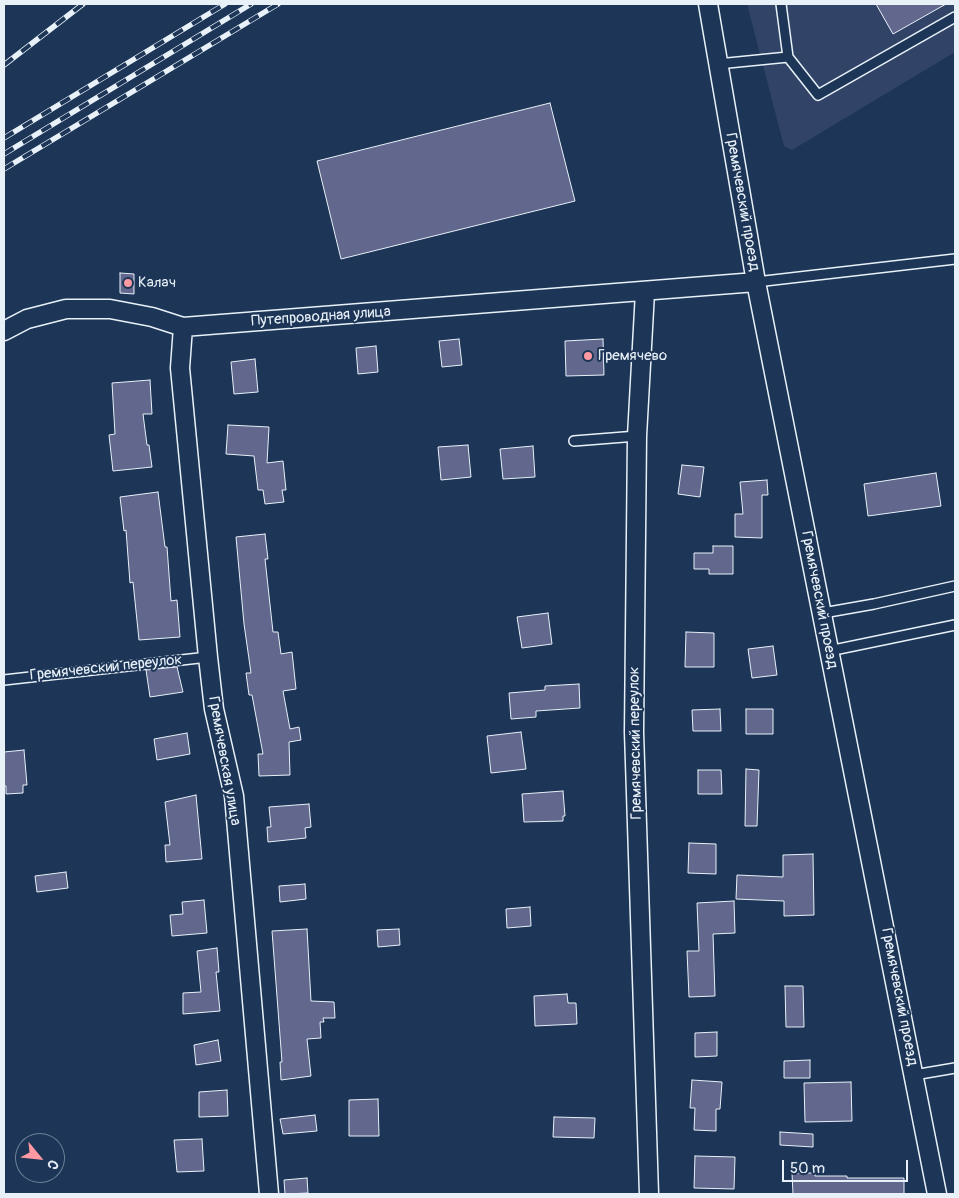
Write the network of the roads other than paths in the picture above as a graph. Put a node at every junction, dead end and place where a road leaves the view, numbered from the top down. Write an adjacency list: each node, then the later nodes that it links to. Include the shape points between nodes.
1 (708, 4): 5 (street, Гремячевский проезд)
2 (781, 4): 4 (lane)
3 (955, 17): 4 (lane, via 818,95)
4 (788, 57): 5 (lane)
5 (718, 64): 7 (street, Гремячевский проезд)
6 (955, 259): 7 (lane)
7 (756, 282): 8 (street, Путепроводная улица); 14 (street, Гремячевский проезд)
8 (645, 292): 9 (street, Путепроводная улица); 11 (street, Гремячевский переулок)
9 (183, 327): 10 (street, Путепроводная улица, via 152,316 110,309 66,309 27,319); 17 (street, Гремячевская улица, via 180,368)
10 (4, 331)
11 (637, 436): 12 (lane); 22 (street, Гремячевский переулок, via 634,732)
12 (574, 441)
13 (955, 586): 14 (lane)
14 (823, 613): 16 (street, Гремячевский проезд)
15 (955, 625): 16 (lane)
16 (829, 651): 20 (street, Гремячевский проезд)
17 (208, 657): 18 (lane, Гремячевский переулок); 21 (street, Гремячевская улица, via 214,709 234,796)
18 (4, 680)
19 (955, 1068): 20 (lane)
20 (914, 1075): 23 (street, Гремячевский проезд)
21 (268, 1194)
22 (649, 1194)
23 (937, 1194)

